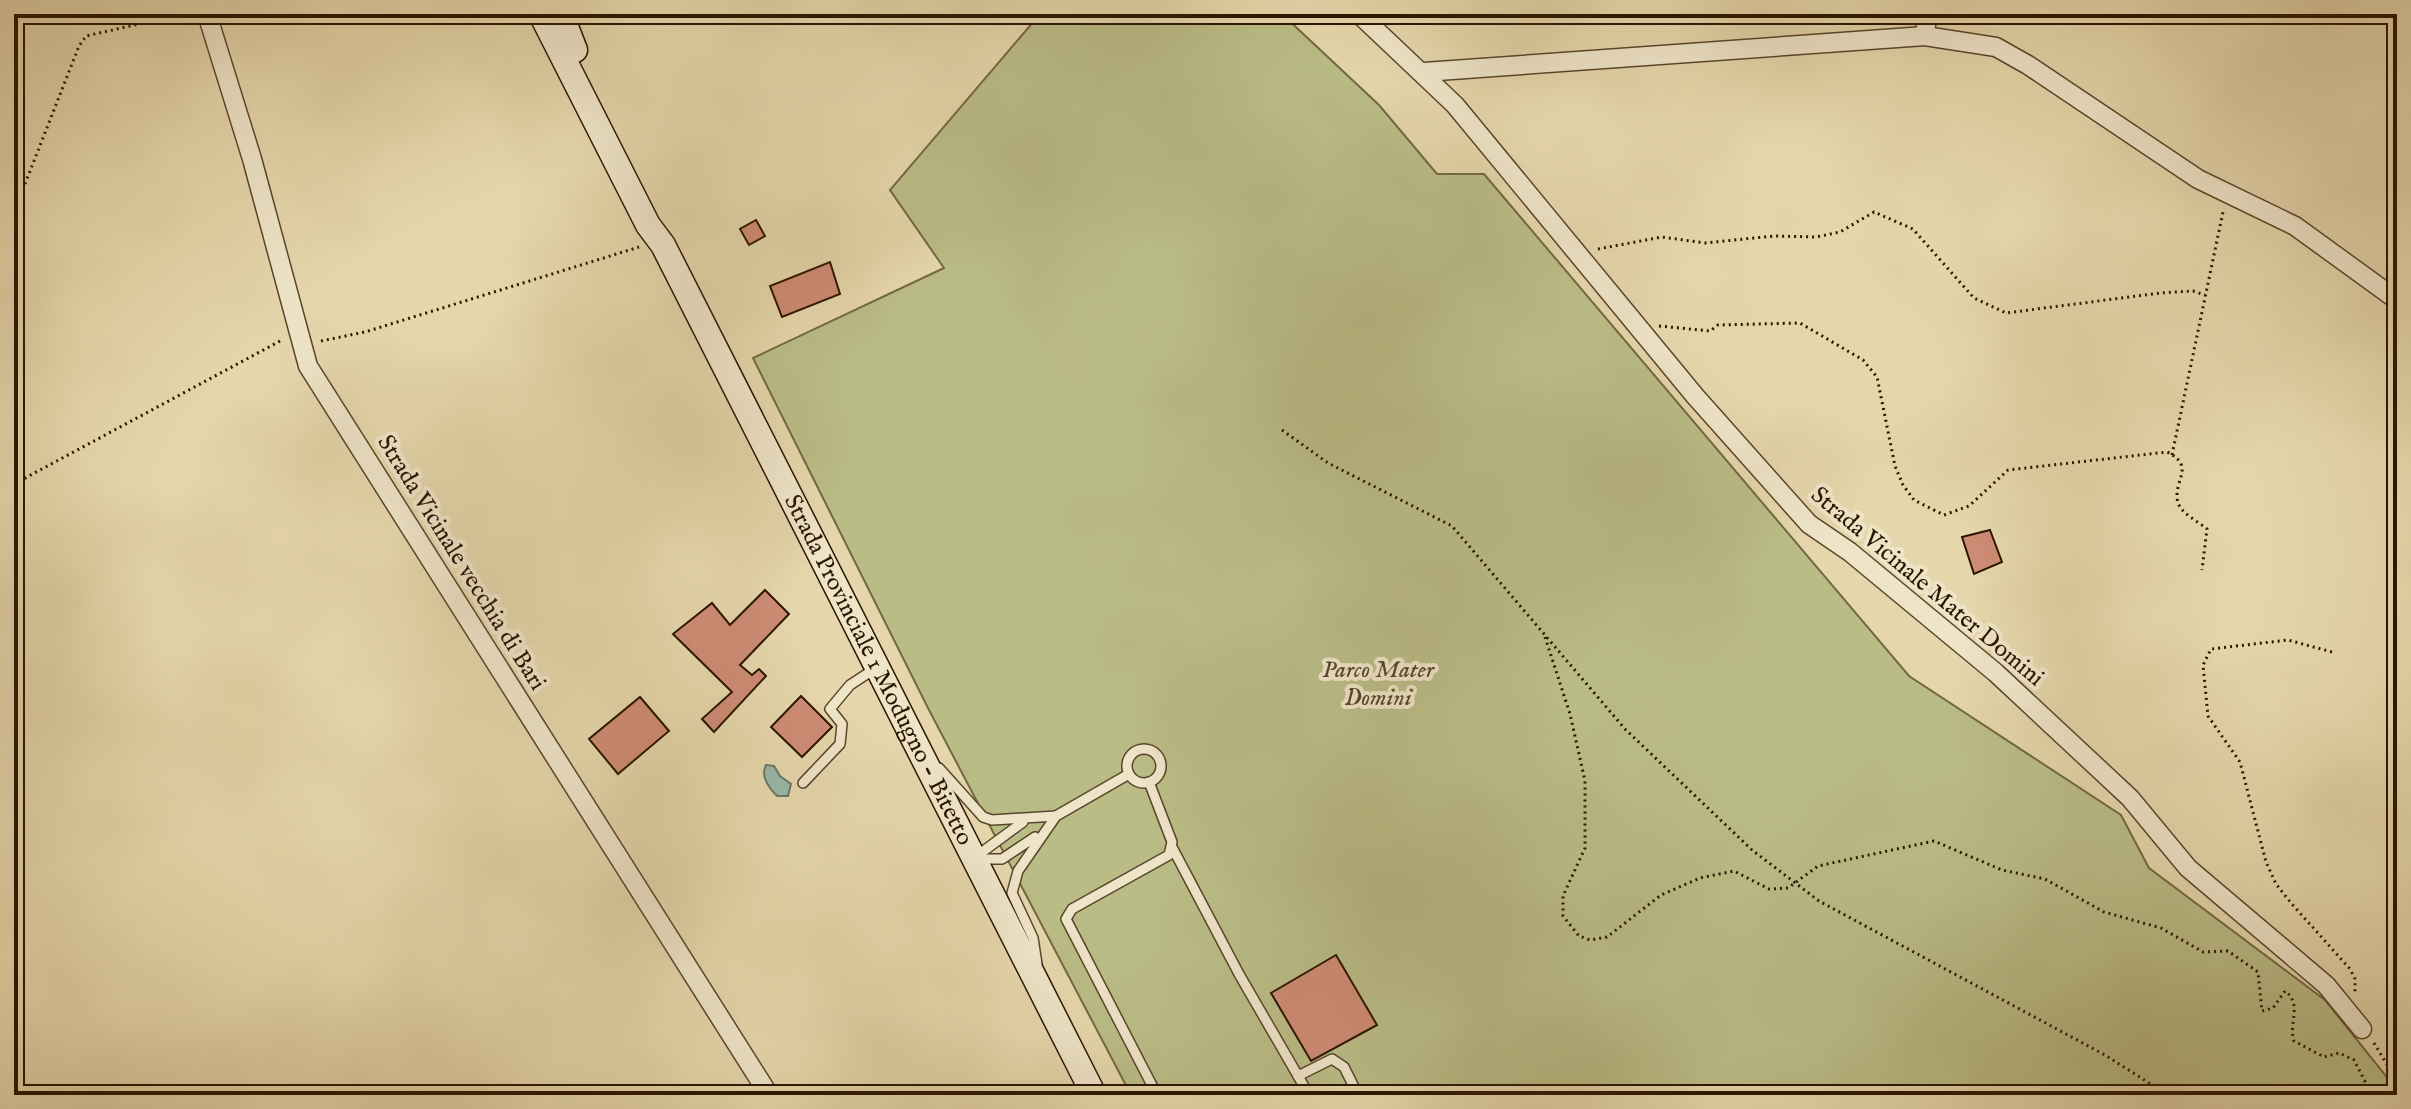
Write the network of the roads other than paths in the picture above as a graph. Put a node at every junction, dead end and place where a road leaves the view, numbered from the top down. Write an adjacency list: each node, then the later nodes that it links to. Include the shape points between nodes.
1 (207, 14): 21 (street, Strada Vicinale vecchia di Bari, via 252,159 298,340 316,379)
2 (1359, 14): 6 (street, Strada Vicinale Mater Domini)
3 (1927, 14): 5 (street)
4 (553, 21): 8 (main road, Strada Provinciale 1 Modugno - Bitetto, via 648,225 663,245)
5 (1925, 36): 6 (street); 7 (street, via 1996,47 2198,179 2295,226)
6 (1424, 72): 19 (street, Strada Vicinale Mater Domini, via 1809,524 1996,673 2130,798 2188,868 2326,985)
7 (2397, 300)
8 (876, 668): 9 (main road, Strada Provinciale 1 Modugno - Bitetto); 12 (lane, via 850,685 830,709 842,724 840,744)
9 (916, 746): 14 (lane, via 959,788 975,813 992,820); 17 (main road, Strada Provinciale 1 Modugno - Bitetto)
10 (1129, 774): 11 (lane, via 1138,782); 11 (lane, via 1132,753 1142,748 1153,751 1161,770); 13 (lane)
11 (1149, 782): 16 (lane)
12 (803, 783)
13 (1056, 816): 14 (lane); 15 (lane)
14 (1030, 819): 17 (lane)
15 (1040, 834): 17 (lane, via 1002,859); 18 (lane, via 1018,871 1012,893 1033,938)
16 (1172, 847): 20 (lane); 23 (lane, via 1169,855 1072,909 1066,919)
17 (973, 859): 18 (main road, Strada Provinciale 1 Modugno - Bitetto)
18 (1042, 991): 22 (main road, Strada Provinciale 1 Modugno - Bitetto)
19 (2362, 1029)
20 (1298, 1076): 24 (lane); 25 (lane, via 1332,1059 1344,1067)
21 (769, 1095)
22 (1094, 1095)
23 (1157, 1095)
24 (1309, 1095)
25 (1358, 1095)

